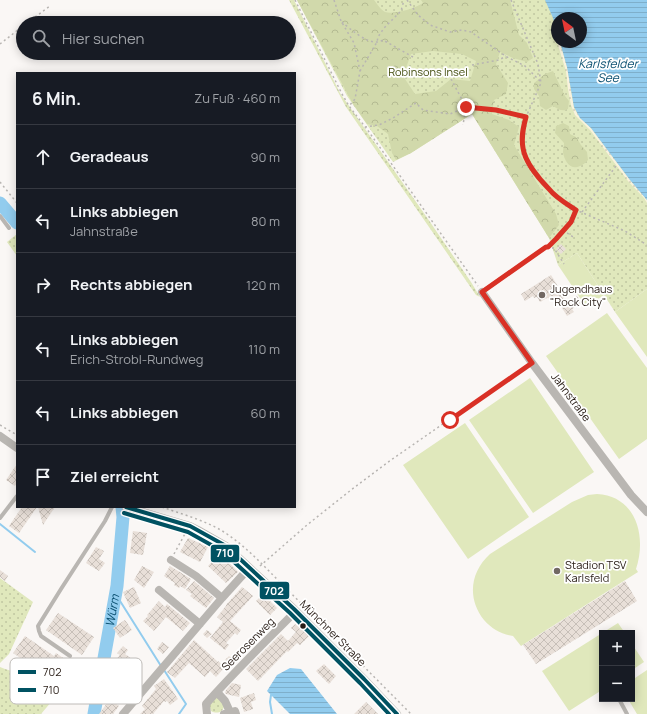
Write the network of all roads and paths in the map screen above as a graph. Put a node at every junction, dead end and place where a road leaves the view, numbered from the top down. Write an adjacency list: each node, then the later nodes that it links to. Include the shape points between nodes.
1 (296, 0): 18 (path)
2 (334, 0): 8 (path)
3 (404, 0): 10 (path, via 401,11 384,28)
4 (407, 0): 12 (path, via 418,15 430,25 450,32 470,32)
5 (511, 0): 17 (path, via 538,64)
6 (50, 6): 7 (path)
7 (36, 16)
8 (341, 21): 10 (path, via 368,41); 15 (path, via 354,43)
9 (16, 31): 11 (path)
10 (377, 42): 13 (path, via 383,40); 15 (path)
11 (0, 44)
12 (506, 56): 14 (path, via 499,60); 17 (path, via 525,66)
13 (413, 57)
14 (472, 65)
15 (360, 71): 18 (path, via 355,99)
16 (451, 79): 19 (path)
17 (542, 83): 20 (path)
18 (349, 106): 22 (path)
19 (466, 107): 20 (path); 21 (path); 22 (path, via 450,114 423,110 416,103 379,125)
20 (526, 117): 26 (path, via 522,134 523,149 529,165 549,190)
21 (463, 125)
22 (365, 127): 35 (path)
23 (616, 166): 27 (path)
24 (0, 182): 25 (path)
25 (16, 202)
26 (576, 210): 27 (path); 30 (path)
27 (582, 212): 32 (path, via 619,228)
28 (0, 216): 29 (lane)
29 (9, 228)
30 (564, 230): 31 (path); 34 (path, via 548,247 554,248)
31 (573, 237)
32 (647, 245)
33 (546, 247): 35 (lane)
34 (564, 264)
35 (482, 292): 36 (street, Jahnstraße)
36 (532, 363): 44 (street, Jahnstraße, via 631,495); 62 (path, via 386,464 307,525 262,564)
37 (0, 425): 38 (path)
38 (16, 434)
39 (0, 436): 40 (street)
40 (16, 447)
41 (16, 497): 45 (lane)
42 (111, 508): 53 (lane, via 38,626 41,636)
43 (127, 508): 46 (street, Münchner Straße)
44 (647, 512)
45 (0, 518)
46 (190, 526): 47 (path); 48 (street, Münchner Straße, via 226,546)
47 (171, 560): 50 (street, via 196,576)
48 (249, 568): 50 (street); 51 (street, Münchner Straße)
49 (159, 590): 52 (street)
50 (222, 598): 52 (street)
51 (296, 612): 55 (street, Seerosenweg); 61 (street, Münchner Straße)
52 (200, 624): 54 (street)
53 (70, 656)
54 (142, 692)
55 (217, 692): 58 (street, via 225,701); 60 (street, Seerosenweg, via 206,704)
56 (621, 702): 63 (lane)
57 (132, 704): 59 (street)
58 (230, 713)
59 (123, 714)
60 (206, 714)
61 (396, 714)
62 (411, 714)
63 (627, 714)

